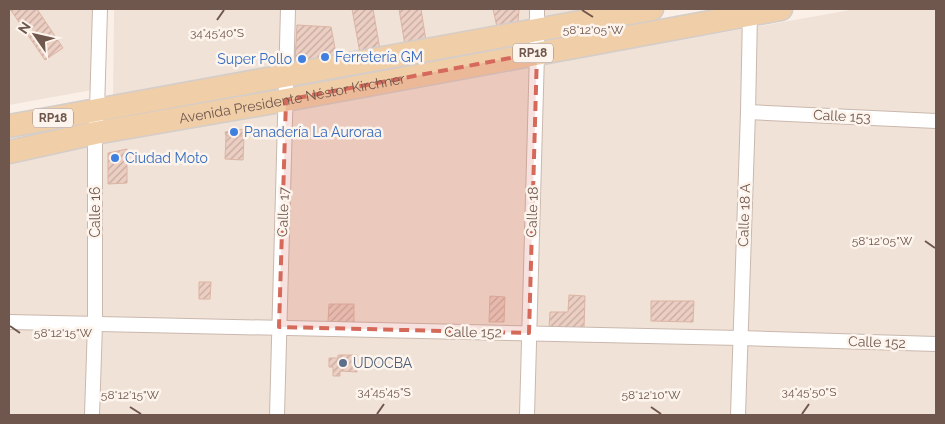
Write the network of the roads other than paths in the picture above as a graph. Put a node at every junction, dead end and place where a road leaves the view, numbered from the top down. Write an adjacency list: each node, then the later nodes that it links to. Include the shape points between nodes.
1 (100, 9): 10 (street, Calle 16)
2 (288, 9): 8 (street, Calle 17)
3 (652, 9): 6 (main road, Avenida Presidente Néstor Kirchner / RP18)
4 (781, 9): 5 (main road, Avenida Presidente Néstor Kirchner / RP18)
5 (750, 14): 7 (main road, Avenida Presidente Néstor Kirchner / RP18); 11 (street, Calle 18 A)
6 (536, 20): 7 (street, Calle 18); 8 (main road, Avenida Presidente Néstor Kirchner / RP18)
7 (537, 53): 9 (main road, Avenida Presidente Néstor Kirchner / RP18); 19 (street, Calle 18)
8 (286, 75): 9 (street, Calle 17); 10 (main road, Avenida Presidente Néstor Kirchner / RP18)
9 (286, 100): 14 (main road, Avenida Presidente Néstor Kirchner / RP18); 18 (street, Calle 17)
10 (97, 110): 13 (main road, Avenida Presidente Néstor Kirchner / RP18); 14 (street, Calle 16)
11 (748, 112): 12 (street, Calle 153); 20 (street, Calle 18 A)
12 (936, 121)
13 (9, 126)
14 (95, 133): 15 (main road, Avenida Presidente Néstor Kirchner / RP18); 17 (street, Calle 16)
15 (9, 152)
16 (9, 322): 17 (street, Calle 152)
17 (95, 324): 18 (street, Calle 152); 22 (street, Calle 16)
18 (279, 327): 19 (street, Calle 152); 23 (street, Calle 17)
19 (529, 333): 20 (street, Calle 152); 24 (street, Calle 18)
20 (740, 338): 21 (street, Calle 152); 25 (street, Calle 18 A)
21 (936, 344)
22 (92, 415)
23 (277, 415)
24 (526, 415)
25 (738, 415)

